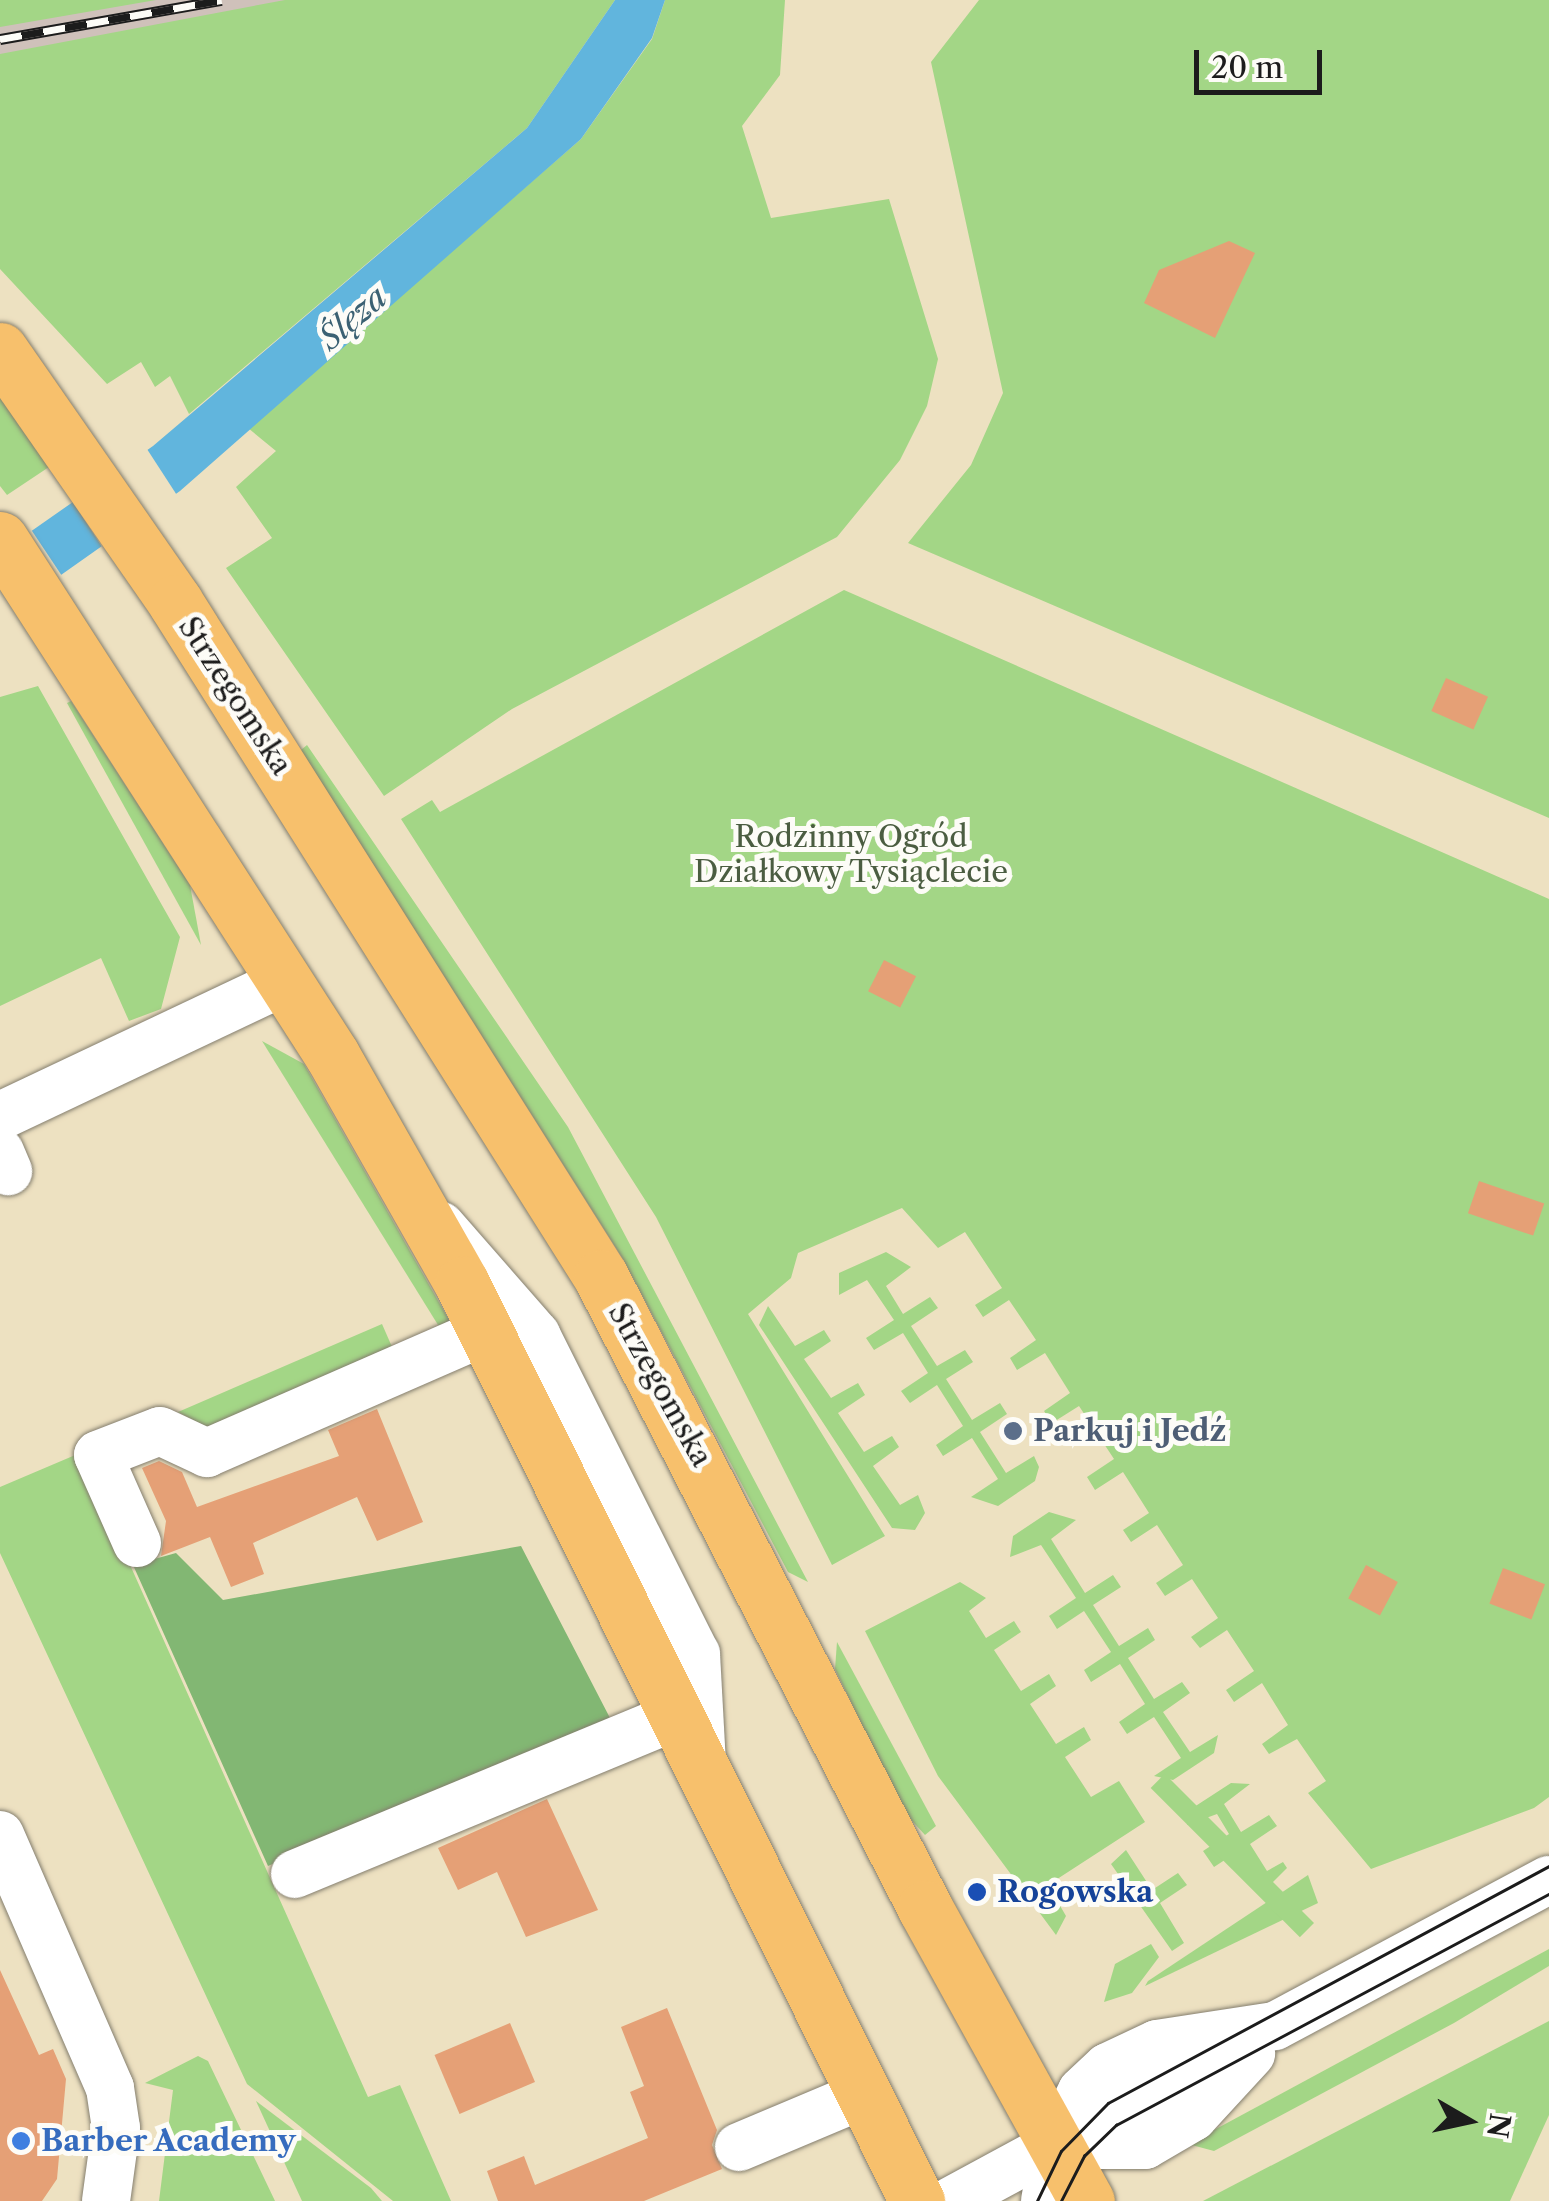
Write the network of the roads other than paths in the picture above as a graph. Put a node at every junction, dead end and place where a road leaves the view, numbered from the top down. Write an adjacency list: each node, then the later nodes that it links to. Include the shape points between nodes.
1 (0, 350): 15 (main road, Strzegomska, via 55,420 175,602 601,1277)
2 (0, 539): 3 (main road)
3 (285, 981): 4 (street); 5 (main road)
4 (0, 1116)
5 (416, 1202): 6 (main road); 9 (street, via 536,1335 696,1654)
6 (486, 1331): 7 (street, via 207,1453 160,1431 98,1456); 8 (main road)
7 (137, 1544)
8 (678, 1715): 9 (main road); 11 (street)
9 (702, 1764): 14 (main road)
10 (0, 1835): 17 (street, via 110,2088 116,2128)
11 (295, 1874)
12 (1549, 1880): 13 (street)
13 (1275, 2026): 15 (street, via 1192,2117 1144,2145); 15 (street, via 1157,2044 1108,2067 1082,2091)
14 (865, 2094): 16 (street); 18 (main road)
15 (1055, 2145): 19 (street); 20 (street); 21 (main road, Strzegomska)
16 (740, 2148)
17 (106, 2201)
18 (917, 2201)
19 (951, 2201)
20 (1045, 2201)
21 (1087, 2201)

